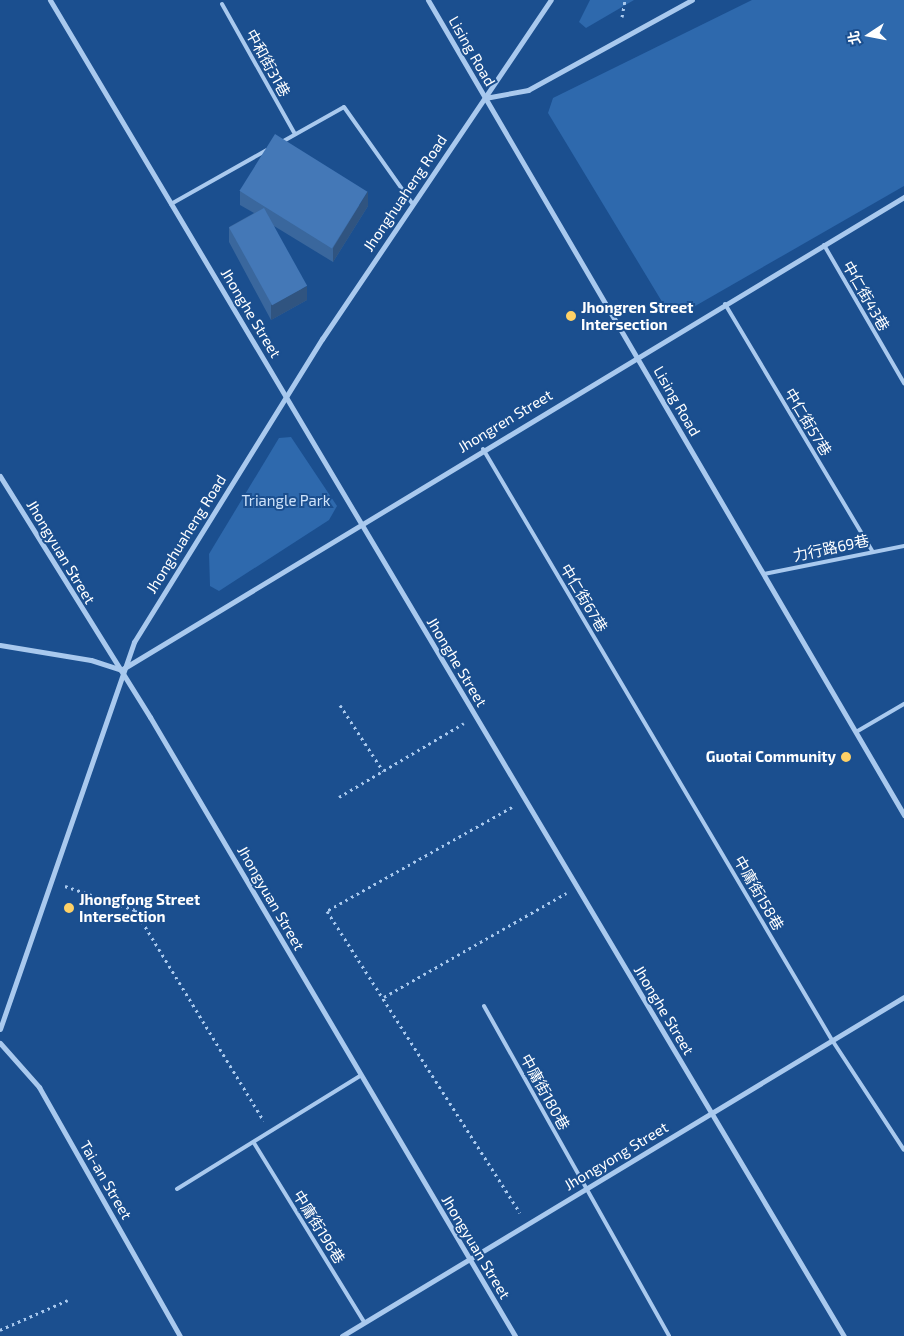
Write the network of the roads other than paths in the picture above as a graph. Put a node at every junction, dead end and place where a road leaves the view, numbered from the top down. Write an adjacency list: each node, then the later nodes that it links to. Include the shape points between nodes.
1 (50, 0): 10 (street, Jhonghe Street)
2 (428, 0): 6 (street, Lising Road)
3 (551, 0): 6 (street, Jhonghuaheng Road)
4 (692, 0): 6 (street, via 528,90)
5 (222, 4): 7 (lane, 中和街31巷)
6 (485, 98): 9 (street, Jhonghuaheng Road); 13 (street, Lising Road)
7 (295, 134): 9 (lane, via 344,107); 10 (lane)
8 (904, 197): 11 (street, Jhongren Street)
9 (412, 203): 15 (street, Jhonghuaheng Road)
10 (171, 204): 15 (street, Jhonghe Street)
11 (824, 245): 12 (street, Jhongren Street); 14 (lane, 中仁街43巷)
12 (725, 304): 13 (street, Jhongren Street); 20 (lane, 中仁街57巷)
13 (637, 357): 16 (street, Jhongren Street); 21 (street, Lising Road)
14 (904, 383)
15 (286, 395): 18 (street, Jhonghe Street); 23 (street, Jhonghuaheng Road, via 134,642)
16 (483, 449): 18 (street, Jhongren Street); 26 (lane, 中仁街67巷)
17 (0, 476): 23 (street, Jhongyuan Street)
18 (360, 522): 23 (street, Jhongren Street); 34 (street, Jhonghe Street)
19 (904, 546): 20 (lane, 力行路69巷)
20 (872, 551): 21 (lane, 力行路69巷)
21 (764, 574): 25 (street, Lising Road)
22 (0, 645): 23 (street, via 91,660)
23 (121, 670): 30 (street, Jhonghuaheng Road); 33 (street, Jhongyuan Street)
24 (904, 704): 25 (lane)
25 (856, 732): 27 (street, Lising Road)
26 (666, 757): 31 (lane, 中庸街158巷)
27 (904, 815)
28 (904, 997): 31 (street, Jhongyong Street)
29 (484, 1006): 37 (lane, 中庸街180巷)
30 (0, 1029)
31 (832, 1040): 34 (street, Jhongyong Street); 36 (lane, 中庸街158巷)
32 (0, 1043): 41 (street, Tai-an Street, via 39,1087)
33 (360, 1076): 35 (lane); 39 (street, Jhongyuan Street)
34 (711, 1113): 37 (street, Jhongyong Street); 45 (street, Jhonghe Street)
35 (254, 1143): 38 (lane); 40 (lane, 中庸街196巷)
36 (904, 1150)
37 (586, 1188): 39 (street, Jhongyong Street); 44 (lane, 中庸街180巷)
38 (177, 1189)
39 (469, 1259): 40 (street, Jhongyong Street); 43 (street, Jhongyuan Street)
40 (364, 1322): 42 (street, Jhongyong Street)
41 (180, 1336)
42 (342, 1336)
43 (515, 1336)
44 (669, 1336)
45 (844, 1336)

